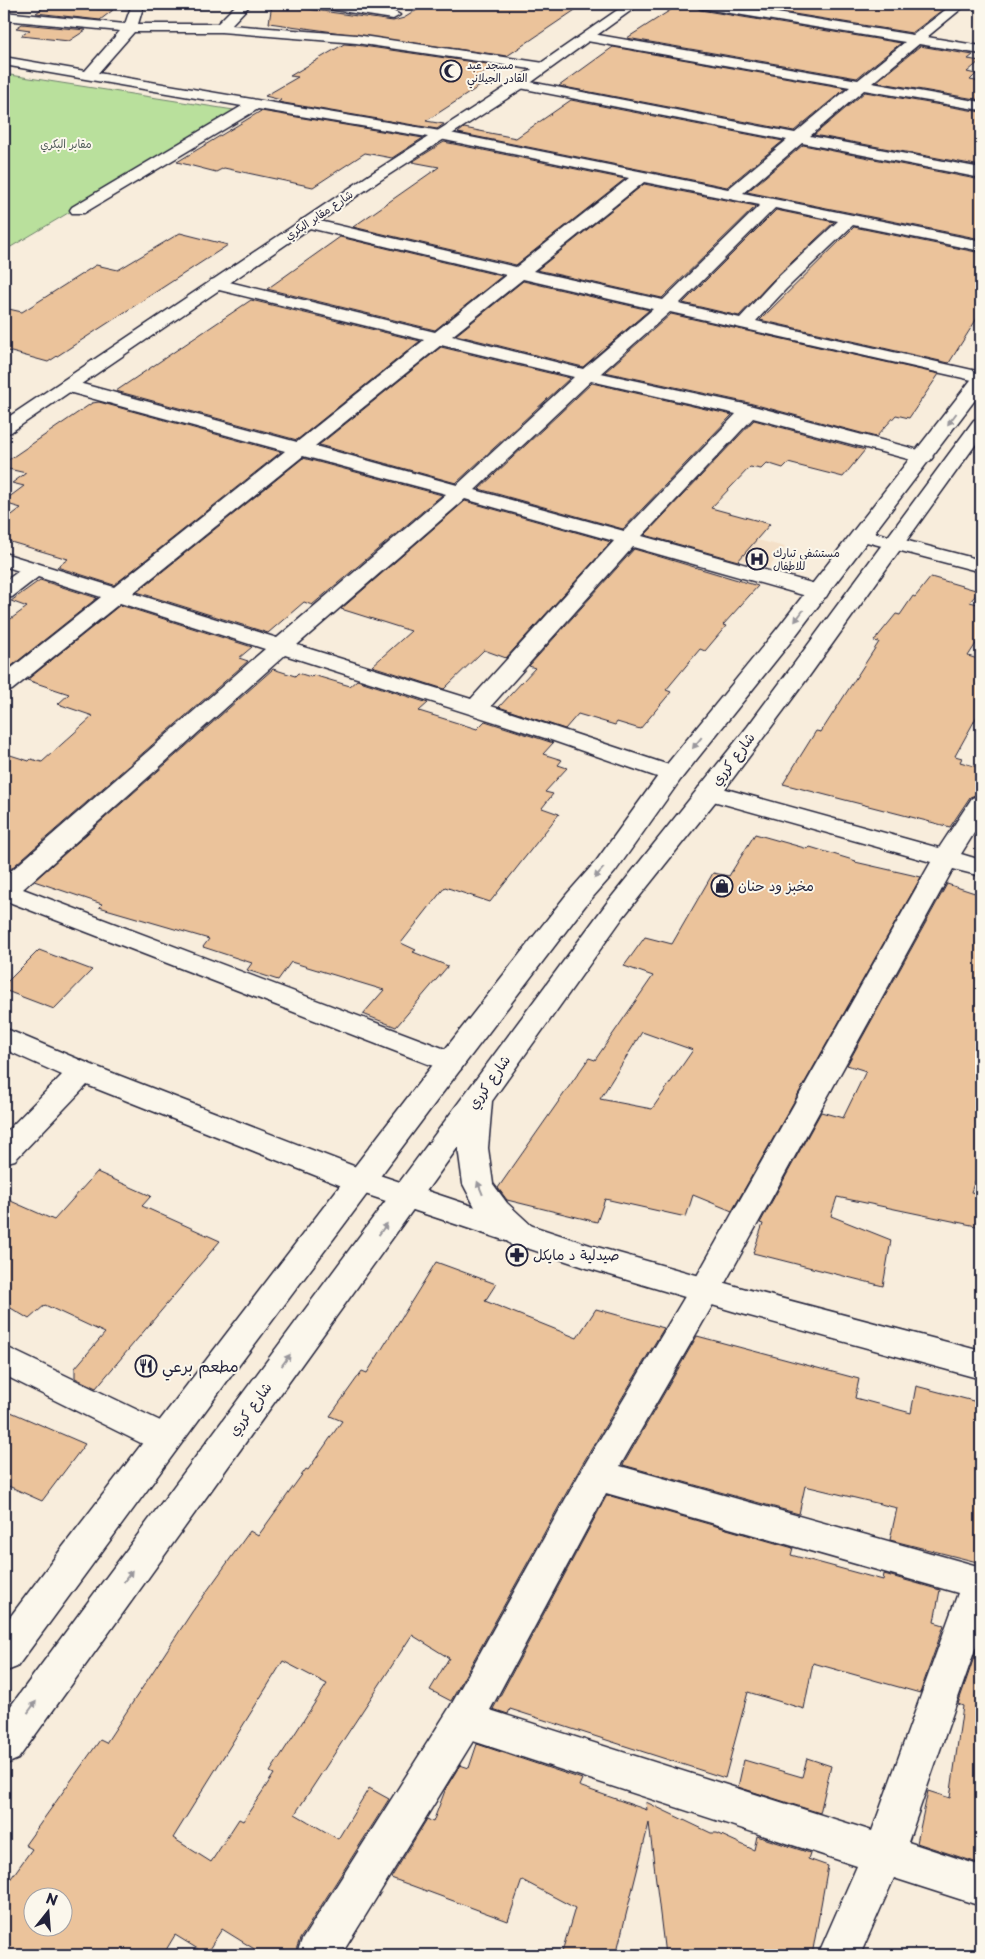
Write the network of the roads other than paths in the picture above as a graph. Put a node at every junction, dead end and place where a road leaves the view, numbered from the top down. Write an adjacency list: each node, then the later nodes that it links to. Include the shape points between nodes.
1 (138, 4): 10 (street)
2 (246, 4): 11 (street)
3 (322, 4): 8 (street)
4 (634, 4): 12 (street, شارع مقابر البكري)
5 (700, 4): 14 (street)
6 (961, 4): 14 (street)
7 (406, 8): 8 (street)
8 (394, 15): 13 (street)
9 (4, 16): 10 (street)
10 (130, 28): 11 (street); 18 (street)
11 (221, 28): 13 (street)
12 (587, 37): 17 (street, شارع مقابر البكري); 20 (street)
13 (356, 39): 17 (street)
14 (915, 40): 15 (street); 20 (street)
15 (981, 50)
16 (4, 61): 18 (street)
17 (544, 67): 19 (street, شارع مقابر البكري)
18 (88, 76): 21 (street)
19 (520, 84): 23 (street, شارع مقابر البكري); 24 (street)
20 (861, 86): 22 (street); 24 (street)
21 (257, 103): 23 (street); 29 (street)
22 (981, 106)
23 (440, 135): 26 (street); 31 (street, شارع مقابر البكري)
24 (798, 138): 25 (street); 27 (street)
25 (981, 173)
26 (640, 177): 27 (street); 33 (street)
27 (731, 195): 28 (street)
28 (771, 203): 30 (street); 35 (street)
29 (78, 210)
30 (850, 219): 32 (street); 36 (street)
31 (306, 223): 33 (street); 34 (street, شارع مقابر البكري)
32 (981, 246)
33 (517, 273): 35 (street); 37 (street)
34 (217, 284): 37 (street); 40 (street, شارع مقابر البكري)
35 (667, 306): 36 (street); 38 (street)
36 (745, 323): 39 (street)
37 (436, 338): 38 (street); 44 (street)
38 (587, 375): 41 (street); 46 (street)
39 (981, 379): 45 (street, one-way to 45)
40 (68, 386): 43 (street, شارع مقابر البكري); 44 (street)
41 (748, 412): 45 (street); 48 (street)
42 (981, 424): 49 (street, شارع كرري)
43 (4, 428)
44 (299, 448): 46 (street); 55 (street)
45 (923, 457): 47 (street)
46 (461, 492): 48 (street); 56 (street)
47 (862, 535): 49 (street); 54 (street)
48 (628, 539): 54 (street); 58 (street)
49 (896, 543): 51 (street); 60 (street, شارع كرري)
50 (4, 559): 52 (street)
51 (981, 566)
52 (35, 569): 53 (street); 55 (street)
53 (4, 592)
54 (818, 592): 59 (street, one-way to 59)
55 (116, 594): 56 (street); 57 (street)
56 (282, 648): 58 (street); 64 (street)
57 (4, 685)
58 (475, 709): 59 (street)
59 (672, 774): 65 (street, one-way to 65, via 606,866)
60 (708, 792): 62 (street); 66 (street, شارع كرري)
61 (981, 803): 62 (street)
62 (946, 858): 63 (street); 75 (street)
63 (981, 868)
64 (4, 891): 68 (street)
65 (544, 941): 66 (street); 68 (street)
66 (583, 954): 70 (street, شارع كرري)
67 (4, 1038): 69 (street)
68 (451, 1062): 72 (street)
69 (82, 1072): 71 (street); 72 (street)
70 (477, 1100): 73 (street, شارع كرري); 74 (street, one-way to 70, via 482,1194 475,1175 473,1155)
71 (4, 1152)
72 (358, 1180): 73 (street); 78 (street)
73 (406, 1198): 74 (street); 83 (street, شارع كرري, one-way to 73)
74 (524, 1237): 75 (street)
75 (704, 1292): 77 (street); 79 (street)
76 (4, 1360): 78 (street)
77 (981, 1365)
78 (163, 1438): 81 (street)
79 (597, 1475): 80 (street); 82 (street)
80 (980, 1583): 84 (street)
81 (4, 1655)
82 (464, 1720): 84 (street); 86 (street)
83 (4, 1746)
84 (882, 1855): 85 (street); 87 (street)
85 (981, 1886)
86 (317, 1955)
87 (839, 1955)

